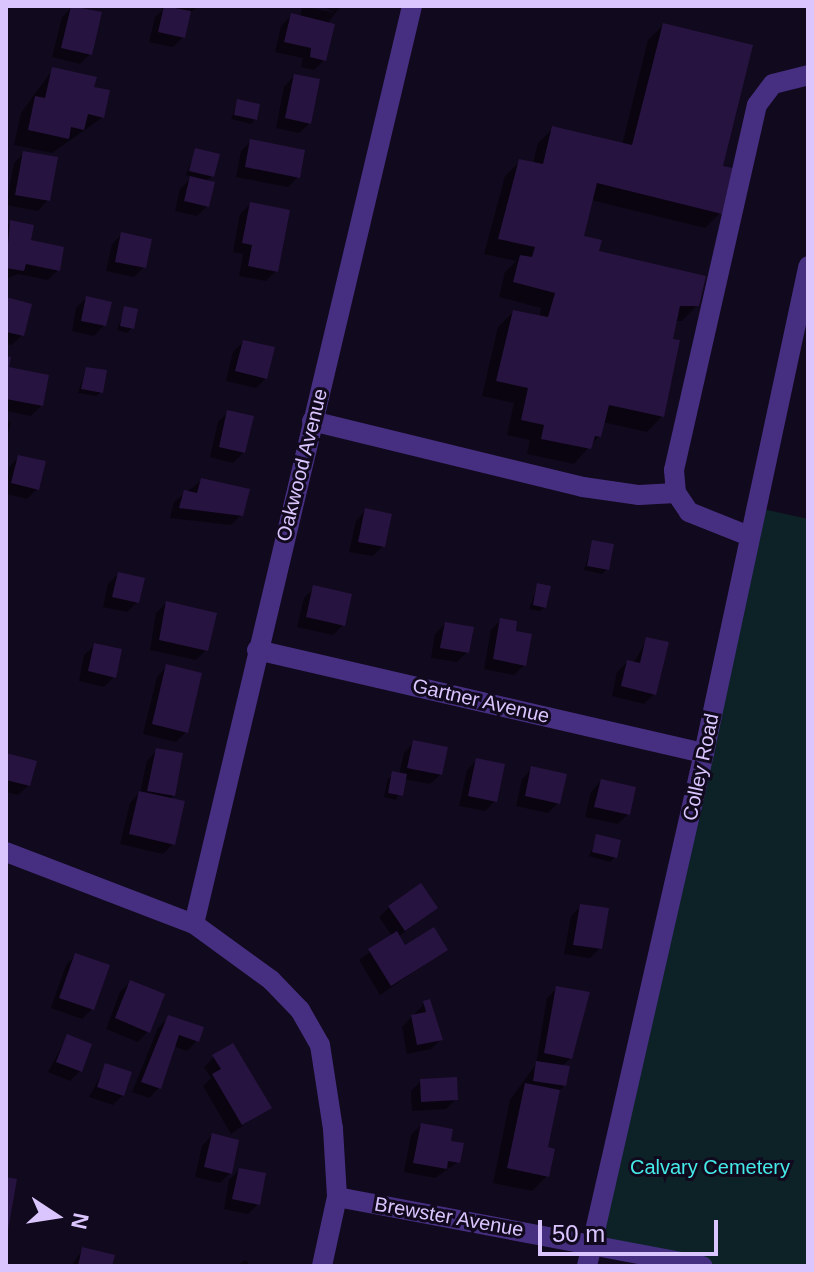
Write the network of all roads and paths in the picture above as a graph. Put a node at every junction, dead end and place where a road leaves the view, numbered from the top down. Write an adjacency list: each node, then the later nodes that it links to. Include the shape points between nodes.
1 (412, 6): 4 (street, Oakwood Avenue)
2 (808, 75): 5 (street, via 773,84 757,105 674,470)
3 (808, 266): 6 (street, Colley Road)
4 (312, 421): 5 (street, via 583,487); 7 (street, Oakwood Avenue)
5 (676, 493): 6 (street, via 689,512)
6 (749, 536): 8 (street, Colley Road)
7 (257, 650): 8 (street, Gartner Avenue); 10 (street, Oakwood Avenue)
8 (704, 753): 12 (street, Colley Road)
9 (6, 852): 10 (street)
10 (194, 924): 11 (street, via 271,980 300,1010 320,1045)
11 (337, 1197): 12 (street, Brewster Avenue); 13 (street)
12 (592, 1241): 14 (street, Colley Road); 15 (street, Brewster Avenue)
13 (322, 1266)
14 (587, 1266)
15 (703, 1266)

